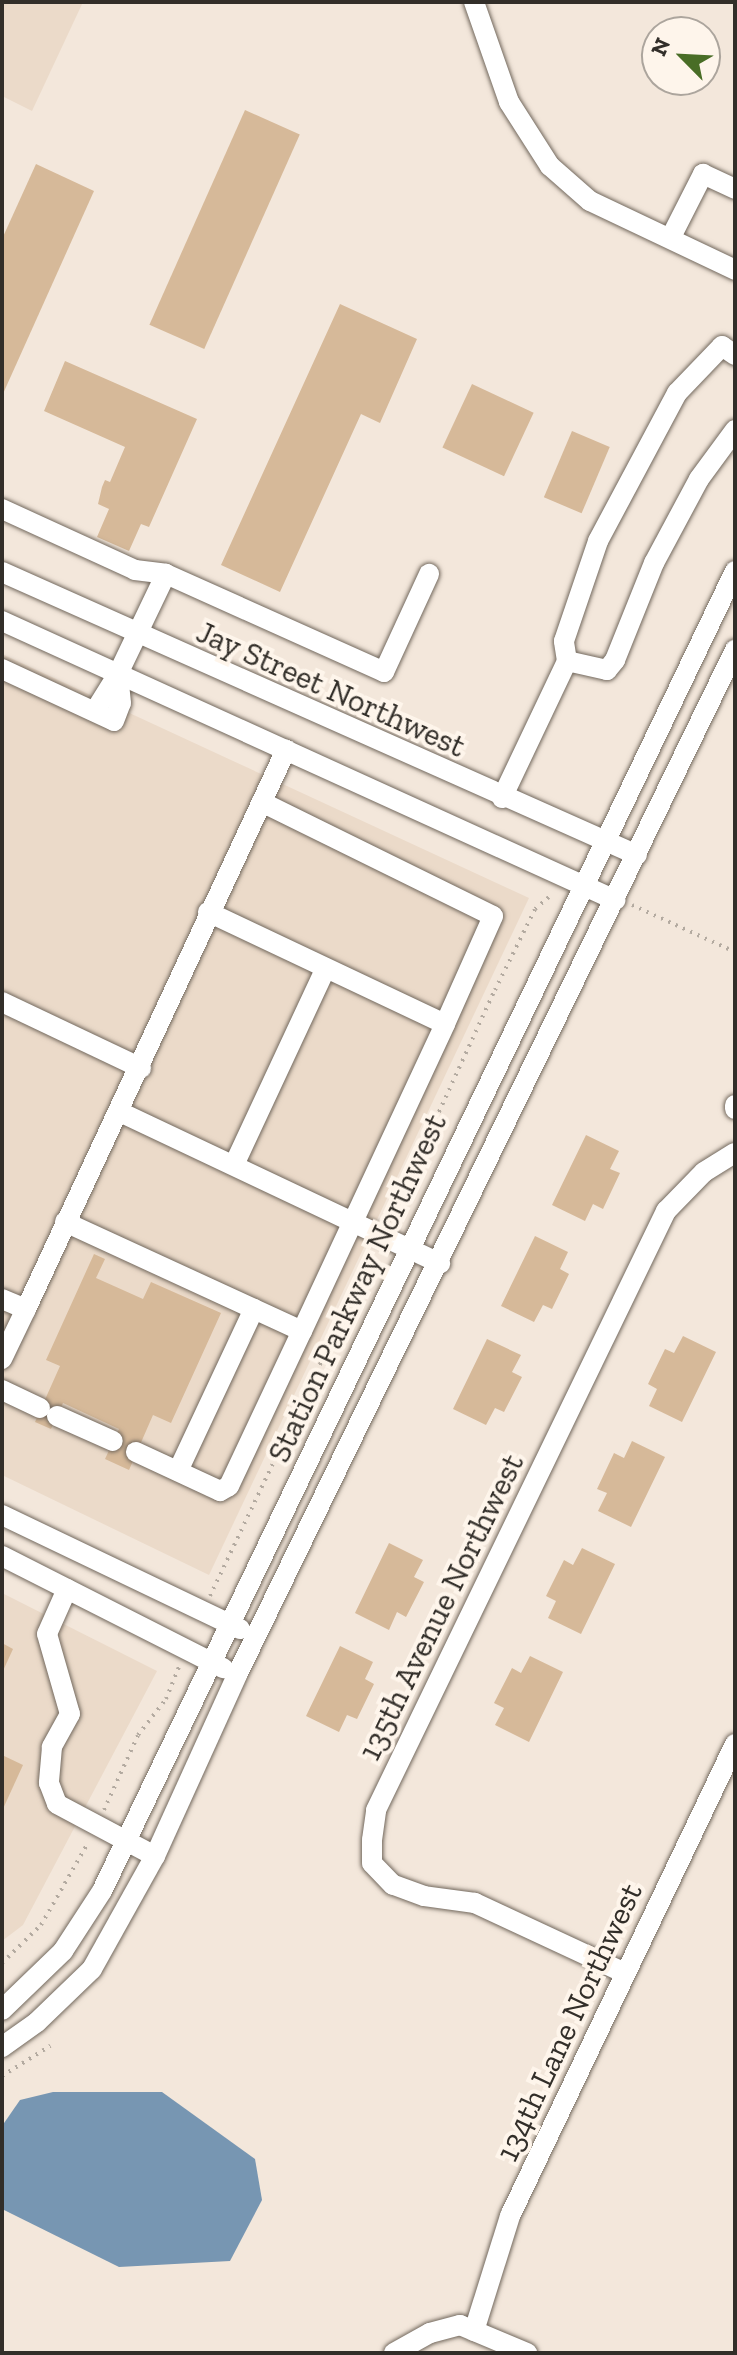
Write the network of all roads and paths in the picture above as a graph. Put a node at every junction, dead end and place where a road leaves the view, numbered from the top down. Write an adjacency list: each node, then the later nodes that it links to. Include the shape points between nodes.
1 (474, 2): 3 (street, via 509,102 550,166 590,201)
2 (735, 189): 3 (street, via 703,174)
3 (671, 237): 4 (street)
4 (735, 270)
5 (735, 355): 15 (street, via 722,346 677,393 598,541 564,641)
6 (735, 430): 15 (street, via 699,479 654,563 615,660 607,670)
7 (2, 509): 10 (street, via 135,570)
8 (735, 571): 22 (street, Station Parkway Northwest)
9 (2, 572): 13 (street, Jay Street Northwest)
10 (166, 574): 11 (street, via 384,672); 13 (street)
11 (429, 574)
12 (2, 621): 17 (street)
13 (137, 635): 17 (street); 20 (street, Jay Street Northwest)
14 (735, 650): 23 (street, Station Parkway Northwest)
15 (567, 661): 20 (street)
16 (3, 672): 18 (street)
17 (118, 674): 18 (street); 18 (street, via 121,703 114,721); 19 (street)
18 (95, 711)
19 (286, 750): 21 (street); 24 (street)
20 (502, 798): 22 (street, Jay Street Northwest)
21 (261, 802): 26 (street); 30 (street, via 493,916)
22 (601, 843): 23 (street, Jay Street Northwest); 24 (street, Station Parkway Northwest)
23 (637, 855): 25 (street, Station Parkway Northwest)
24 (581, 883): 25 (street); 37 (street, Station Parkway Northwest)
25 (621, 902): 27 (path); 38 (street, Station Parkway Northwest)
26 (208, 912): 28 (street); 31 (street)
27 (735, 952)
28 (326, 968): 30 (street); 34 (street)
29 (2, 1002): 31 (street)
30 (445, 1024): 35 (street)
31 (141, 1068): 32 (street)
32 (122, 1113): 34 (street); 36 (street)
33 (735, 1153): 58 (street, 135th Avenue Northwest, via 704,1172 666,1211 376,1810 372,1863 393,1885 424,1896 475,1903)
34 (234, 1165): 35 (street)
35 (352, 1221): 37 (street); 42 (street)
36 (65, 1222): 40 (street); 41 (street)
37 (409, 1249): 38 (street); 51 (street, Station Parkway Northwest)
38 (440, 1263): 52 (street, Station Parkway Northwest)
39 (2, 1299): 40 (street)
40 (26, 1309): 43 (street)
41 (254, 1309): 42 (street); 47 (street)
42 (302, 1331): 47 (street, via 229,1486 220,1491)
43 (2, 1359)
44 (2, 1390): 45 (street)
45 (113, 1441)
46 (136, 1452): 47 (street)
47 (178, 1471)
48 (2, 1515): 51 (street)
49 (2, 1556): 50 (street)
50 (67, 1589): 53 (street); 56 (street, via 47,1634 63,1674 70,1714 52,1747 49,1783 57,1804)
51 (230, 1624): 52 (street); 53 (street, Station Parkway Northwest)
52 (257, 1637): 54 (street, Station Parkway Northwest)
53 (211, 1662): 54 (street); 56 (street, Station Parkway Northwest)
54 (237, 1675): 57 (street, Station Parkway Northwest)
55 (735, 1744): 58 (street, 134th Lane Northwest)
56 (125, 1843): 57 (street); 59 (street, Station Parkway Northwest, via 63,1951)
57 (155, 1856): 61 (street, Station Parkway Northwest, via 92,1969 37,2022)
58 (625, 1973): 63 (street, 134th Lane Northwest, via 510,2216)
59 (2, 2010)
60 (50, 2046): 62 (path)
61 (2, 2047)
62 (2, 2076)
63 (474, 2331): 64 (street, via 460,2325 430,2333); 65 (street)
64 (394, 2353)
65 (527, 2353)

